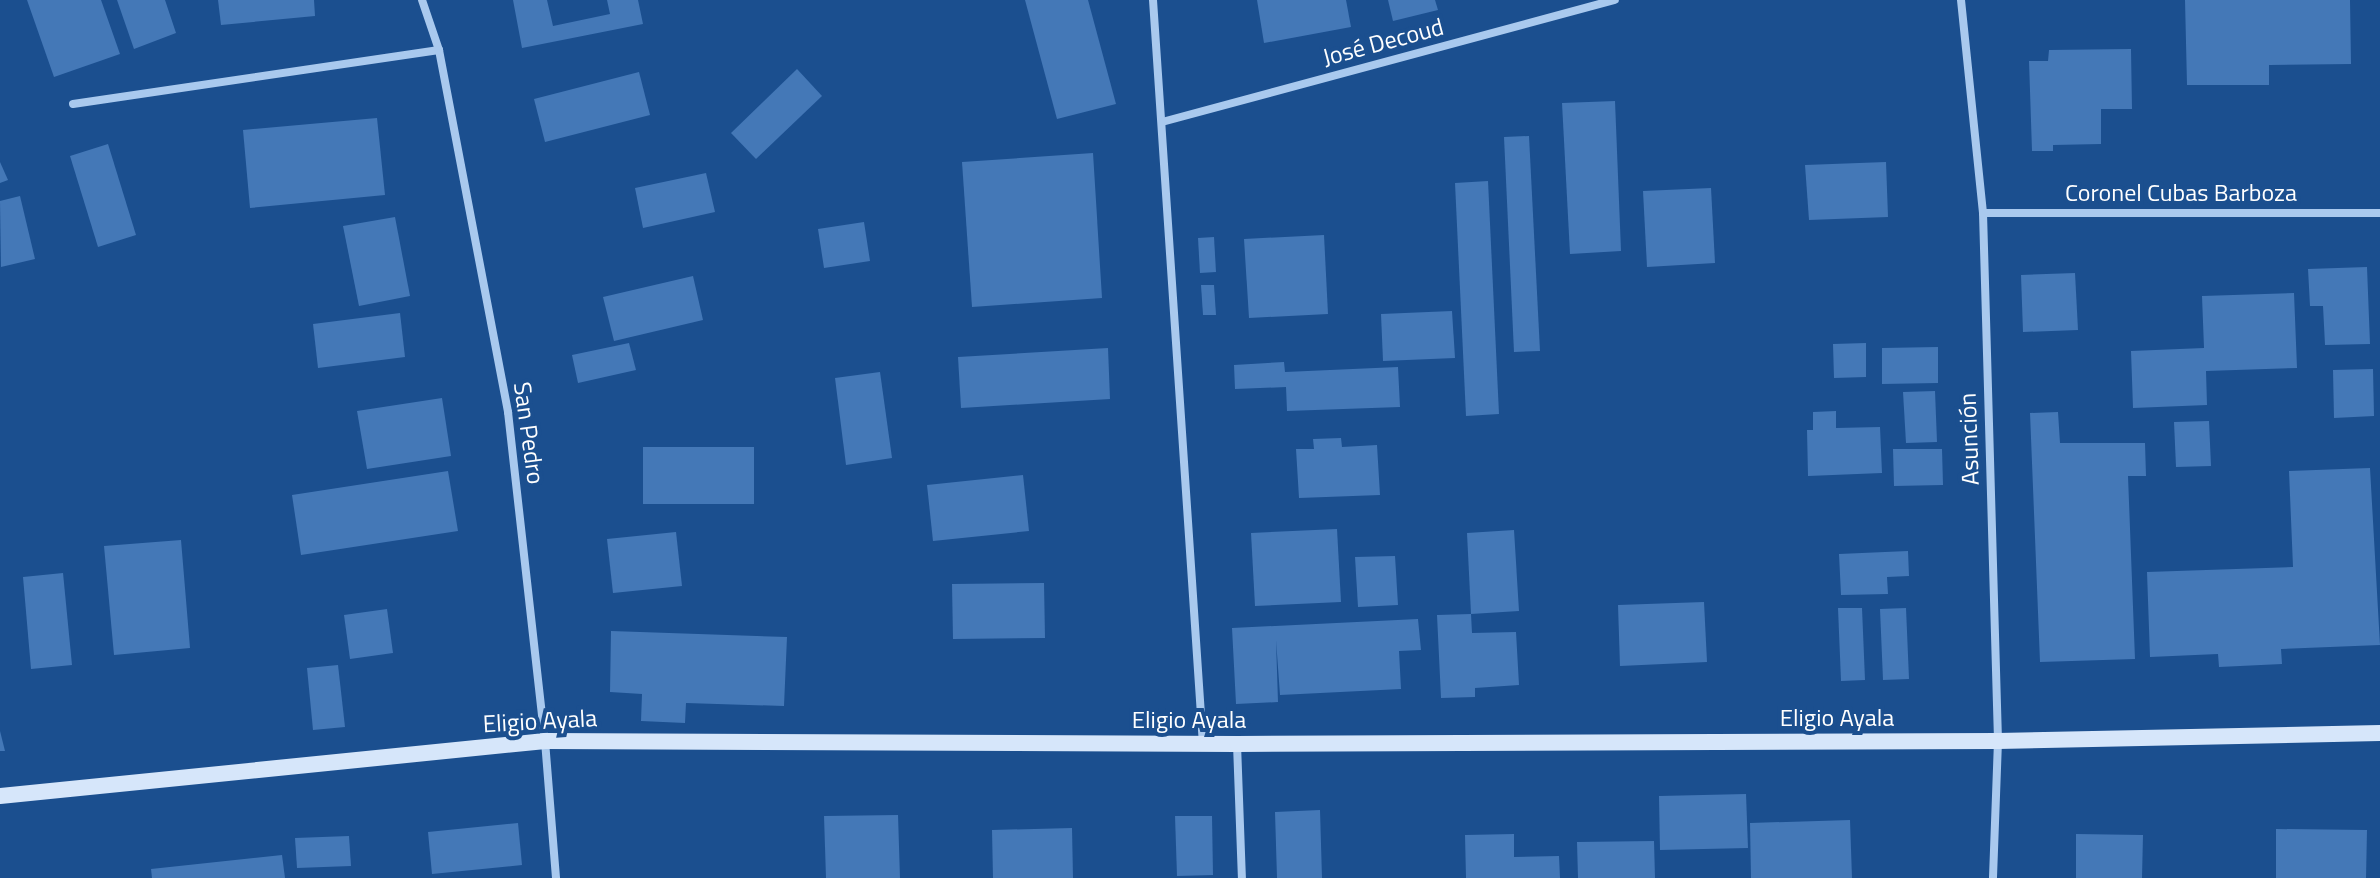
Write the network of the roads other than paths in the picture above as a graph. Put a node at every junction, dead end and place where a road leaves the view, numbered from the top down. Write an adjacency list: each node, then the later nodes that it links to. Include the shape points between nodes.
1 (422, 0): 5 (street, San Pedro)
2 (1153, 0): 7 (street)
3 (1615, 0): 7 (street, José Decoud)
4 (1961, 0): 8 (street, Asunción)
5 (439, 50): 6 (street); 11 (street, San Pedro, via 508,412)
6 (73, 104)
7 (1162, 122): 13 (street)
8 (1983, 213): 9 (street, Coronel Cubas Barboza); 12 (street, Asunción)
9 (2380, 213)
10 (2380, 733): 12 (street, Eligio Ayala)
11 (545, 741): 13 (street, Eligio Ayala); 15 (street, Eligio Ayala); 16 (street, San Pedro)
12 (1998, 741): 14 (street, Eligio Ayala); 18 (street, Asunción)
13 (1203, 744): 14 (street, Eligio Ayala)
14 (1237, 744): 17 (street)
15 (0, 796)
16 (556, 878)
17 (1242, 878)
18 (1993, 878)

